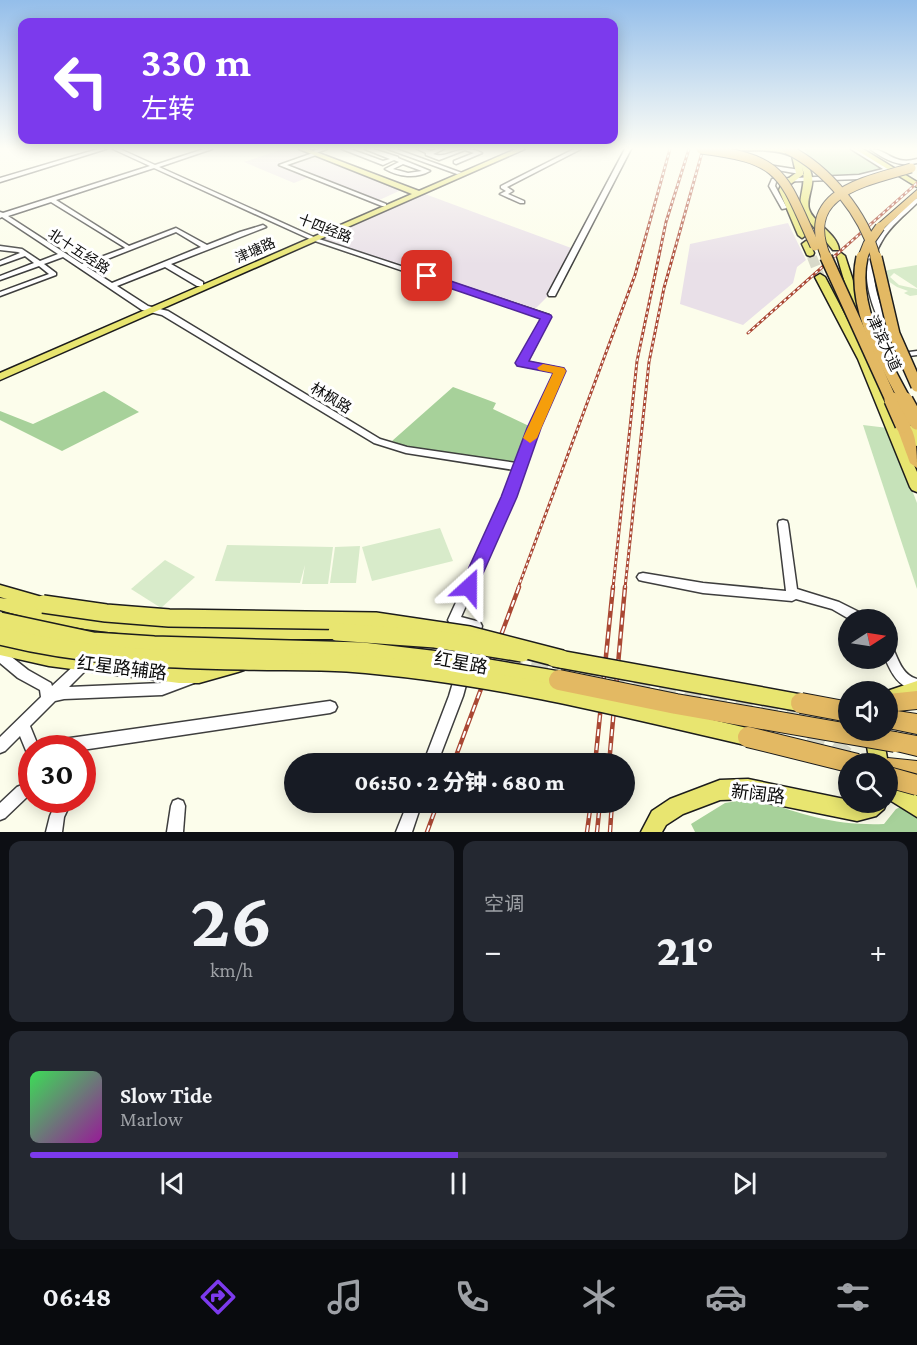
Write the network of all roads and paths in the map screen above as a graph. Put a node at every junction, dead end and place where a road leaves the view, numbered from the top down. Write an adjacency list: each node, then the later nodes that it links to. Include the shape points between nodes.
1 (85, 188): 23 (street)
2 (88, 188): 18 (street)
3 (201, 188): 26 (street, 十四经路)
4 (340, 188): 21 (street)
5 (402, 188): 16 (main road)
6 (422, 188): 16 (main road, 津塘路)
7 (423, 188): 16 (main road, 津塘路)
8 (504, 188): 20 (street, via 510,191 503,194)
9 (608, 188): 43 (street)
10 (774, 188): 22 (street)
11 (783, 188): 25 (main road)
12 (786, 188): 45 (highway, bridge, via 820,257)
13 (807, 188): 45 (main road, 津滨大道, via 804,207 838,252 847,271)
14 (835, 188): 53 (highway, bridge, via 861,222 876,256 893,332)
15 (850, 188): 45 (highway, bridge, via 827,203 817,229 819,242)
16 (412, 192): 21 (main road, 津塘路); 26 (main road, 津塘路)
17 (917, 194): 37 (highway, 津滨大道, bridge, via 880,227 864,253)
18 (52, 200): 23 (street); 27 (street)
19 (917, 200): 47 (street, via 882,236 872,260 878,310)
20 (522, 202)
21 (384, 205): 26 (main road, 津塘路)
22 (784, 208)
23 (1, 215): 31 (street, 北十五经路)
24 (263, 227): 29 (street)
25 (802, 235)
26 (312, 238): 39 (main road, 津塘路); 44 (main road, 津塘路); 59 (street, 十四经路, via 546,317 522,363 560,371)
27 (126, 246)
28 (0, 248): 30 (street)
29 (206, 248): 34 (street); 35 (street, via 176,230)
30 (25, 254): 32 (street); 33 (street)
31 (63, 255): 33 (street); 35 (street, 北十五经路)
32 (0, 263)
33 (39, 263): 38 (street); 42 (street, via 54,274)
34 (165, 264): 39 (street); 41 (street)
35 (81, 267): 41 (street, 北十五经路)
36 (820, 277): 49 (main road)
37 (860, 277): 54 (highway, bridge, via 872,312); 55 (highway, 津滨大道, bridge, via 865,315)
38 (0, 278)
39 (200, 284): 44 (main road, 津塘路)
40 (0, 286): 42 (street)
41 (111, 286): 44 (street, 北十五经路)
42 (3, 293)
43 (552, 294)
44 (148, 309): 50 (main road, 津塘路); 51 (main road, 津塘路); 59 (street, 林枫路, via 165,313 377,441 406,450)
45 (854, 312): 48 (main road); 55 (highway, 津滨大道, bridge)
46 (917, 353): 47 (street)
47 (903, 355): 48 (street); 52 (street)
48 (876, 358): 49 (street); 56 (main road)
49 (863, 359): 60 (main road)
50 (0, 370)
51 (0, 377)
52 (917, 379)
53 (917, 386)
54 (917, 403)
55 (910, 424): 57 (highway, 津滨大道); 58 (highway)
56 (917, 442)
57 (917, 452)
58 (917, 463)
59 (519, 467): 98 (street, via 454,621 476,626)
60 (917, 487)
61 (783, 524): 64 (street)
62 (643, 577): 64 (street, via 782,596 792,596)
63 (0, 591): 72 (main road, bridge, via 43,604 123,616 399,623 479,636)
64 (793, 592): 66 (street)
65 (0, 604): 72 (main road, 红星路, bridge, via 107,627 388,634)
66 (842, 609)
67 (0, 621): 70 (main road, 红星路, bridge, via 62,636 131,645)
68 (0, 636): 78 (main road, bridge, via 101,656 353,664)
69 (0, 648): 73 (main road, 红星路辅路)
70 (379, 652): 77 (main road, 红星路, bridge); 78 (main road, bridge)
71 (0, 655): 82 (street, via 46,687)
72 (562, 659): 84 (main road, 红星路, bridge)
73 (85, 663): 76 (main road, 红星路辅路); 82 (street)
74 (243, 664): 76 (main road, 红星路辅路)
75 (898, 669): 79 (street, via 903,679)
76 (199, 675): 82 (street, via 162,689)
77 (559, 680): 86 (highway, 红星路, bridge)
78 (493, 682): 80 (main road, bridge)
79 (917, 687): 81 (main road)
80 (528, 688): 86 (main road, bridge); 94 (main road, bridge)
81 (898, 694)
82 (48, 697): 91 (street)
83 (917, 700): 85 (highway)
84 (801, 703): 87 (highway, bridge); 89 (highway, 红星路, bridge)
85 (898, 703)
86 (676, 704): 97 (highway, 红星路, bridge)
87 (838, 705)
88 (330, 707): 95 (street)
89 (838, 710)
90 (898, 721): 92 (highway)
91 (22, 724): 93 (street); 96 (street)
92 (917, 724)
93 (27, 735)
94 (748, 737): 99 (highway, bridge); 100 (highway, bridge)
95 (96, 744)
96 (0, 746)
97 (917, 746)
98 (434, 753)
99 (838, 759)
100 (838, 764)
101 (898, 769): 102 (highway)
102 (917, 771)
103 (898, 780): 104 (highway, bridge)
104 (917, 786)
105 (898, 795): 109 (main road)
106 (18, 796): 110 (street)
107 (178, 806): 114 (street)
108 (838, 807): 116 (main road, 新阔路, via 748,789 720,790 677,806 659,818)
109 (917, 807)
110 (0, 813)
111 (58, 813): 113 (street)
112 (411, 813): 115 (street)
113 (54, 832)
114 (175, 832)
115 (404, 832)
116 (651, 832)

